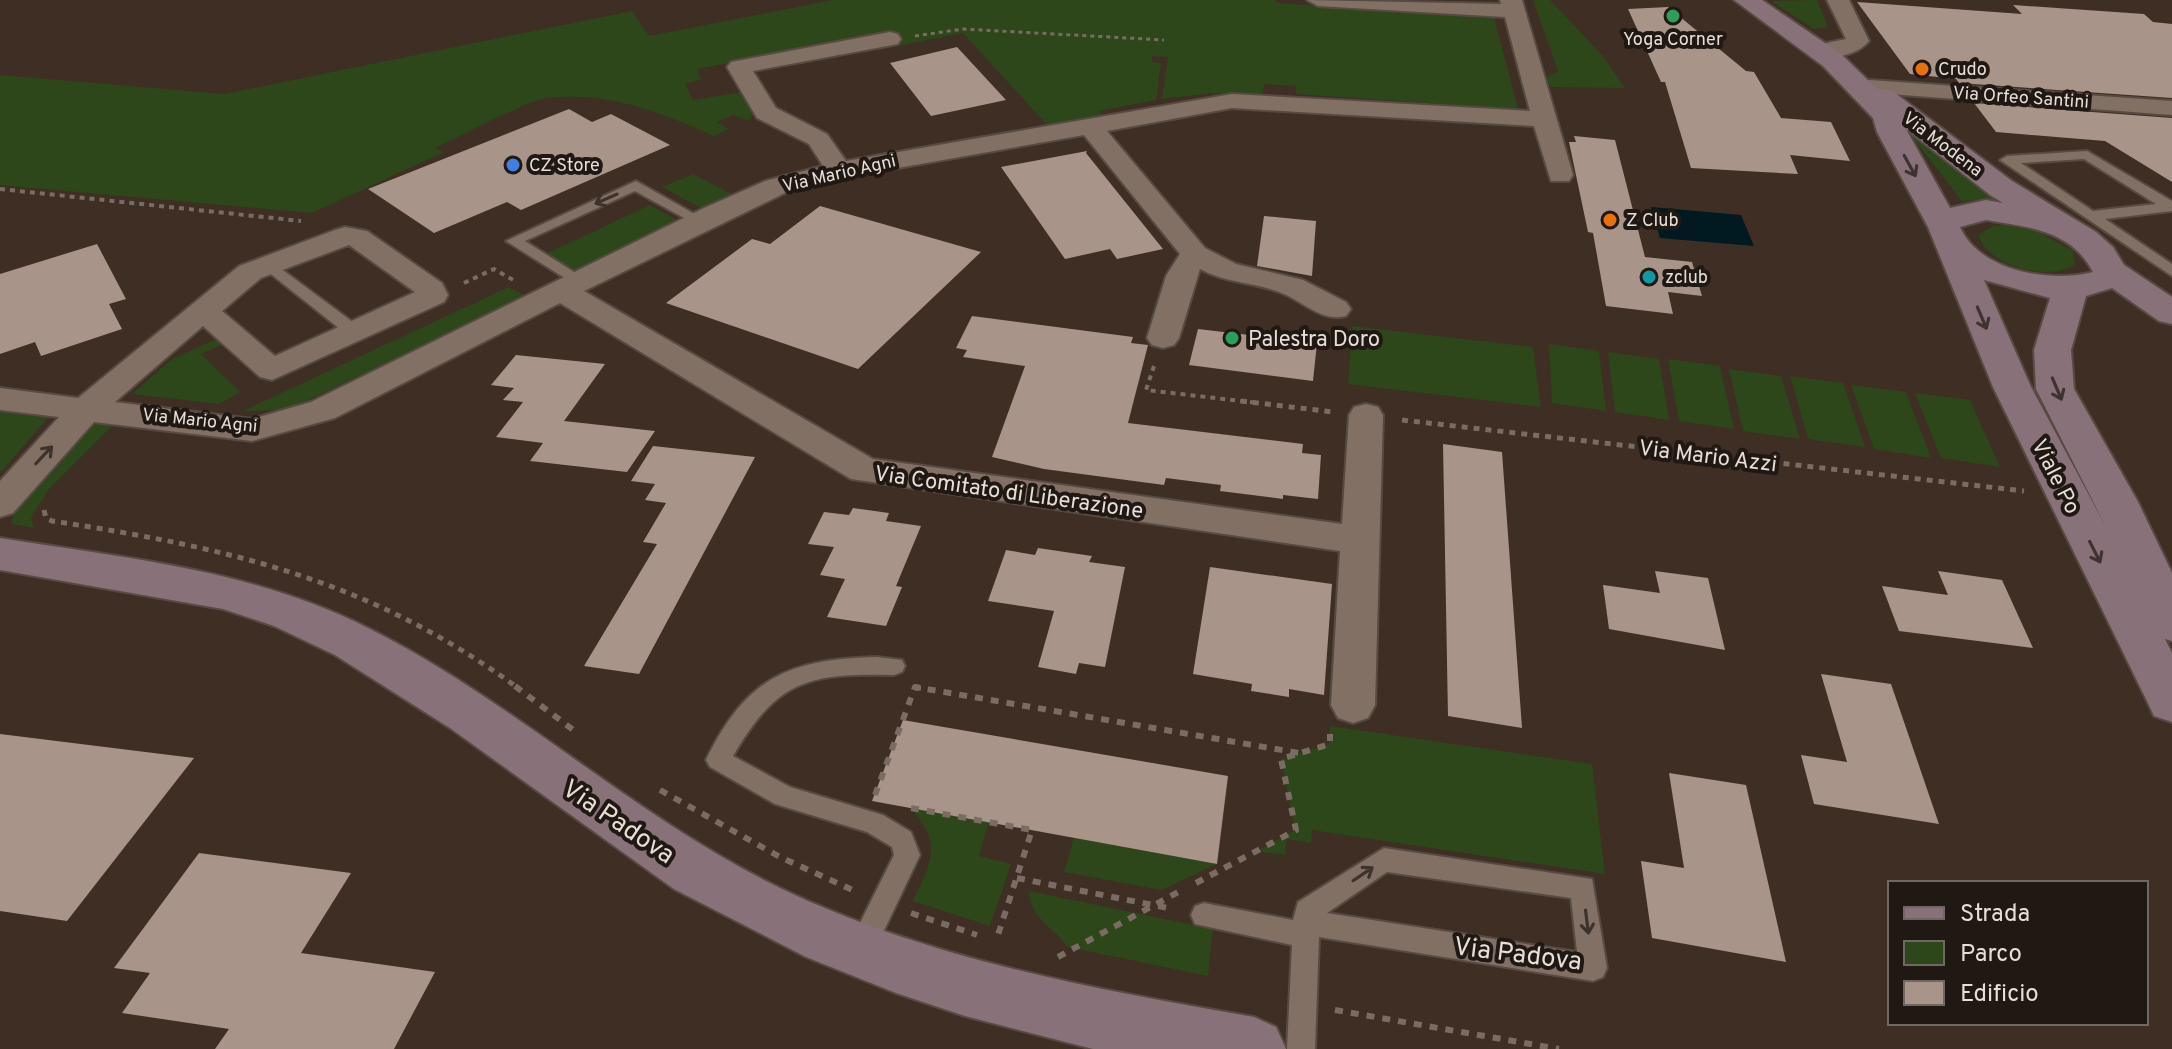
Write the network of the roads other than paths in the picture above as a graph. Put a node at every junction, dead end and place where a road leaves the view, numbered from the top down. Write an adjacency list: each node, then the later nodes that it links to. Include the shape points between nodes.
1 (1318, 0): 4 (street)
2 (1746, 0): 6 (main road, Viale Po)
3 (1838, 0): 6 (street, via 1858,41)
4 (1512, 6): 9 (street)
5 (890, 39): 11 (street, via 739,67 766,113 818,139)
6 (1826, 56): 7 (main road, Via Modena); 14 (main road, Viale Po, one-way to 14, via 1887,115)
7 (1870, 87): 8 (street, Via Orfeo Santini); 15 (main road, Via Modena, via 2001,188)
8 (2172, 108)
9 (1544, 119): 10 (street, Via Mario Agni, via 1243,100); 12 (street)
10 (1088, 124): 11 (street, Via Mario Agni); 16 (street)
11 (839, 170): 13 (street, Via Mario Agni, via 775,187)
12 (1560, 175)
13 (700, 221): 20 (street, Via Mario Agni); 20 (lane, one-way to 20, via 636,185 514,241)
14 (1948, 237): 15 (main road, Via Modena, via 1950,218 1986,210); 19 (main road, Viale Po, via 1981,267 2025,283); 33 (main road, Viale Po, one-way to 33, via 2012,387)
15 (2089, 241): 15 (lane, via 2171,207 2087,155 2007,160); 18 (lane); 19 (main road, via 2087,286); 23 (main road, Via Modena)
16 (1195, 254): 22 (street, via 1226,271 1292,286); 25 (street, via 1181,276)
17 (268, 264): 21 (street, Via Padova); 24 (lane); 24 (street, Via Padova, via 329,240 357,237 431,289 433,295 423,301)
18 (2172, 271)
19 (2070, 288): 31 (main road, Viale Po, one-way to 31, via 2050,349 2055,389 2102,474)
20 (562, 291): 27 (street, Via Mario Agni, via 323,410 269,427 252,430); 29 (street, Via Comitato di Liberazione, via 837,456 880,475)
21 (208, 306): 24 (street, via 206,313 269,369); 27 (street, Via Padova)
22 (1335, 309)
23 (2172, 313)
24 (356, 333)
25 (1163, 338)
26 (0, 399): 27 (street)
27 (88, 407): 30 (street, Via Padova, one-way to 27)
28 (1366, 415): 29 (street)
29 (1360, 540): 34 (street)
30 (2, 541): 37 (main road, Via Padova, via 258,600 342,634 400,665 615,821 696,872)
31 (2172, 623)
32 (894, 666): 37 (lane, via 823,672 766,692 718,760 784,796 874,823 902,840 907,855)
33 (2172, 701)
34 (1353, 705)
35 (1204, 915): 36 (lane)
36 (1307, 928): 36 (lane, Via Padova, one-way to 36, via 1307,911 1384,860 1583,888 1593,968); 39 (lane)
37 (860, 951): 38 (main road, Via Padova, via 1011,1001)
38 (1254, 1049)
39 (1301, 1049)

